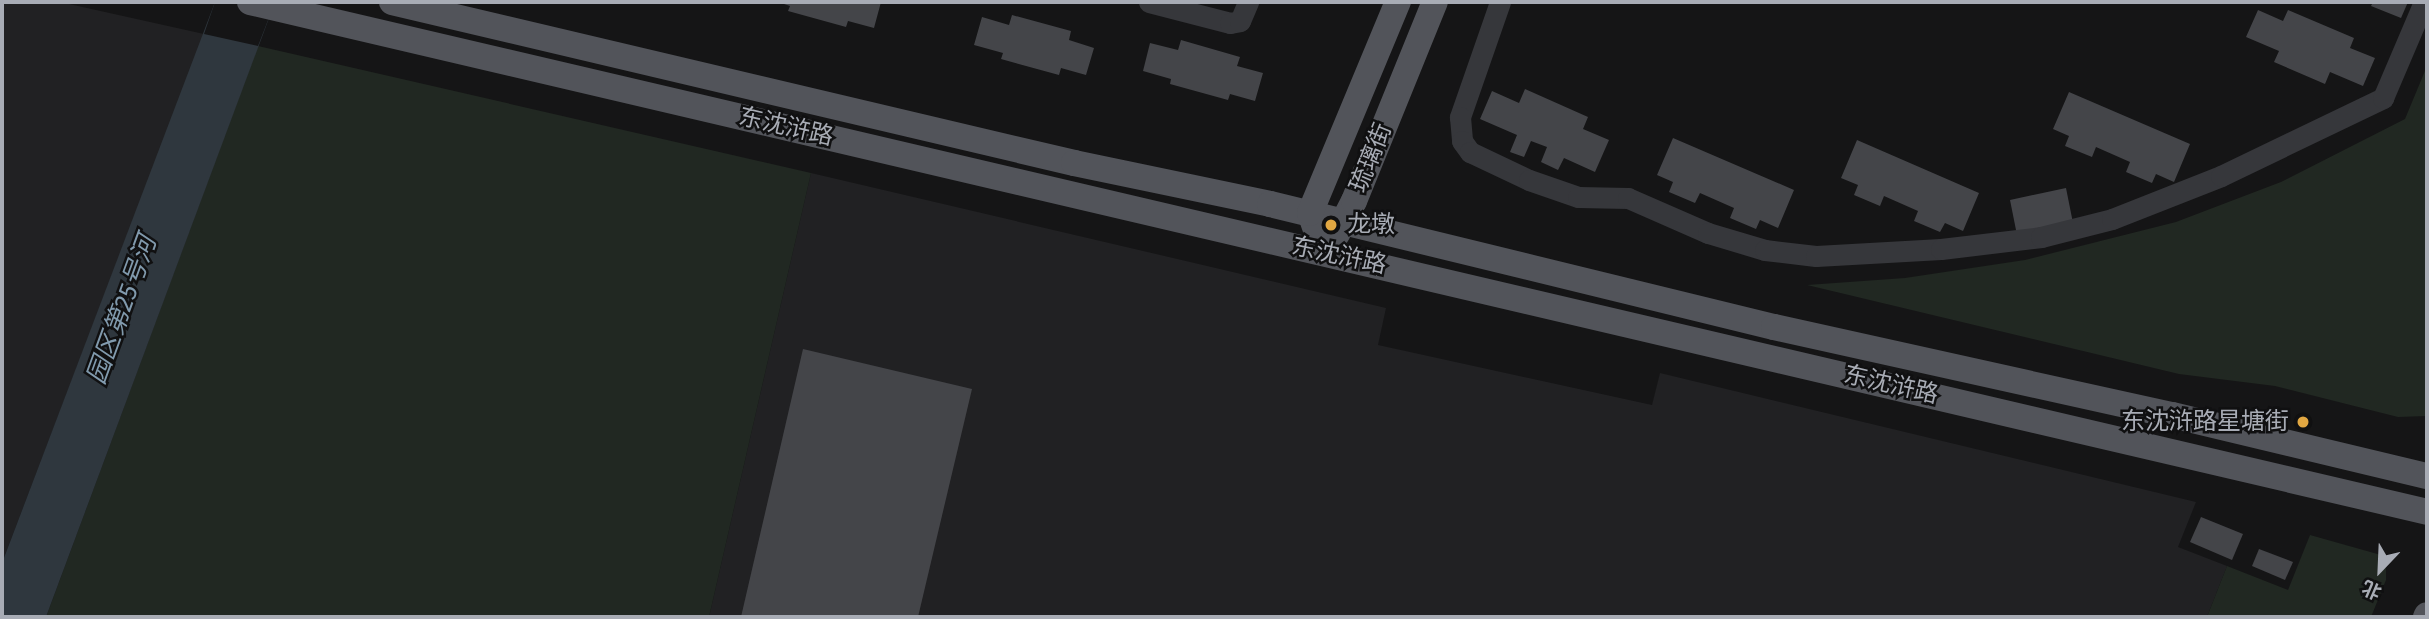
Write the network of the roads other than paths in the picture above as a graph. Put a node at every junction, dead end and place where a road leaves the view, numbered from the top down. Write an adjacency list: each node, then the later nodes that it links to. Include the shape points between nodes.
1 (392, 2): 9 (main road, 东沈浒路)
2 (1149, 2): 3 (street, via 1230,23 1240,20)
3 (1248, 2)
4 (1398, 2): 9 (main road, 琉璃街)
5 (1435, 2): 10 (main road, 琉璃街)
6 (1500, 2): 7 (street, via 1460,117 1462,141 1470,152 1578,197 1628,198 1708,233 1765,250 1816,256 2042,237 2112,219 2221,176 2383,98)
7 (2424, 2)
8 (261, 4): 11 (main road, 东沈浒路)
9 (1310, 214): 10 (main road, 东沈浒路); 11 (main road)
10 (1345, 221): 11 (main road, 琉璃街); 12 (main road, 东沈浒路, via 1774,327)
11 (1325, 254): 13 (main road, 东沈浒路)
12 (2427, 477)
13 (2427, 512)

